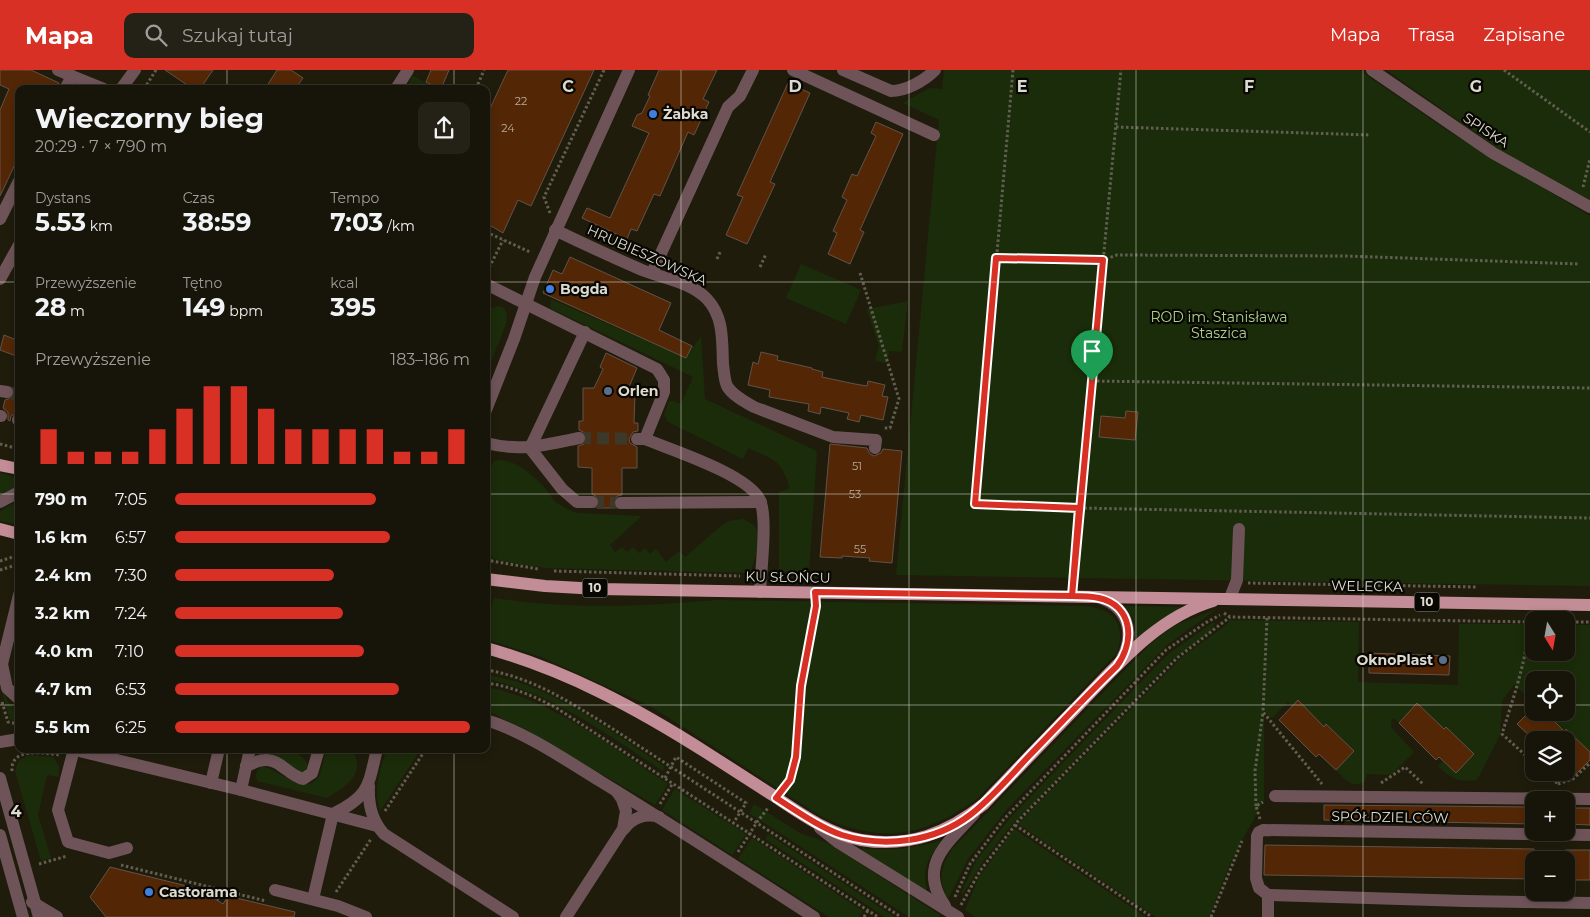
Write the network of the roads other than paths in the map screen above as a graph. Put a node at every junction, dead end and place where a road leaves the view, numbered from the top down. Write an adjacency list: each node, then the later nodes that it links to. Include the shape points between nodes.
1 (58, 70): 10 (street)
2 (135, 70): 13 (street)
3 (408, 70): 14 (street)
4 (629, 70): 19 (street)
5 (753, 70): 21 (street, via 740,96 728,107)
6 (793, 70): 15 (street)
7 (843, 70): 8 (street, via 885,89 899,91)
8 (935, 70)
9 (1372, 70): 17 (street, SPISKA, via 1493,153)
10 (72, 76): 11 (street); 12 (street)
11 (67, 85)
12 (94, 85)
13 (125, 85)
14 (399, 85)
15 (934, 135)
16 (15, 190): 18 (street)
17 (1590, 207)
18 (0, 219)
19 (555, 230): 21 (street, HRUBIESZOWSKA); 24 (street, via 534,277)
20 (15, 252): 22 (street)
21 (652, 273): 30 (street, HRUBIESZOWSKA, via 698,292 715,310 721,329 724,376 728,387 742,400 833,437 876,440)
22 (0, 279)
23 (490, 286): 24 (street)
24 (530, 307): 25 (street); 26 (street)
25 (584, 332): 29 (street); 36 (street, via 657,368 664,380 664,392 641,439 731,474 752,489)
26 (490, 401)
27 (579, 438): 29 (street)
28 (490, 443): 29 (street)
29 (530, 448): 35 (street, via 562,489 577,502)
30 (875, 448)
31 (0, 465): 32 (main road)
32 (15, 468)
33 (15, 494): 34 (street)
34 (0, 502)
35 (592, 502)
36 (761, 502): 37 (street); 42 (street)
37 (622, 503)
38 (0, 529): 40 (main road)
39 (1239, 529): 44 (street, via 1236,583)
40 (15, 533)
41 (490, 579): 42 (main road, KU SŁOŃCU / 10, via 555,587)
42 (760, 592): 43 (main road, KU SŁOŃCU / 10)
43 (1090, 596): 44 (main road, KU SŁOŃCU / 10); 49 (street, KU SŁOŃCU, via 1111,603 1127,623 1127,644)
44 (1230, 598): 45 (main road, KU SŁOŃCU / 10); 49 (main road, KU SŁOŃCU / 10, via 1172,619)
45 (1263, 599): 46 (main road, WELECKA / 10)
46 (1590, 605)
47 (15, 611): 50 (street, via 2,664)
48 (490, 649): 71 (main road, KU SŁOŃCU / 10, via 568,676 644,714)
49 (1117, 666): 70 (main road, KU SŁOŃCU / 10)
50 (4, 679): 51 (street); 52 (street, via 7,688)
51 (15, 688)
52 (15, 695)
53 (490, 722): 65 (street, via 545,748)
54 (15, 740): 55 (street)
55 (0, 742)
56 (73, 753): 78 (street, via 58,810 68,842 109,853)
57 (82, 753): 64 (street)
58 (217, 753): 64 (street)
59 (249, 753): 62 (street)
60 (313, 753): 62 (street, via 312,773 303,779 268,760)
61 (376, 753): 66 (street)
62 (246, 766): 67 (street)
63 (0, 778): 85 (street)
64 (211, 782): 67 (street)
65 (606, 785): 73 (street); 75 (street, via 616,792 625,806)
66 (368, 786): 72 (street, via 356,800); 74 (street, via 369,803)
67 (241, 790): 72 (street)
68 (1275, 796): 69 (street, SPÓŁDZIELCÓW)
69 (1590, 799)
70 (984, 804): 71 (main road, KU SŁOŃCU / 10, via 949,828 921,838 898,841 863,840 843,835); 84 (street, KU SŁOŃCU, via 947,844 936,861 933,873 937,894)
71 (798, 812): 84 (street, KU SŁOŃCU, via 839,843)
72 (333, 814): 74 (street); 82 (street)
73 (657, 815): 75 (street, via 635,819); 91 (street)
74 (377, 826): 89 (street, via 384,834)
75 (623, 829): 90 (street)
76 (0, 834): 79 (street)
77 (1590, 835): 81 (street, SPÓŁDZIELCÓW, via 1260,833 1256,878 1259,888)
78 (127, 848)
79 (10, 872): 85 (street); 86 (street)
80 (275, 890): 82 (street)
81 (1268, 895): 83 (street); 92 (street)
82 (312, 899): 88 (street)
83 (1590, 903)
84 (955, 909)
85 (37, 911): 87 (street)
86 (23, 917)
87 (58, 917)
88 (366, 917)
89 (513, 917)
90 (566, 917)
91 (814, 917)
92 (1268, 917)

